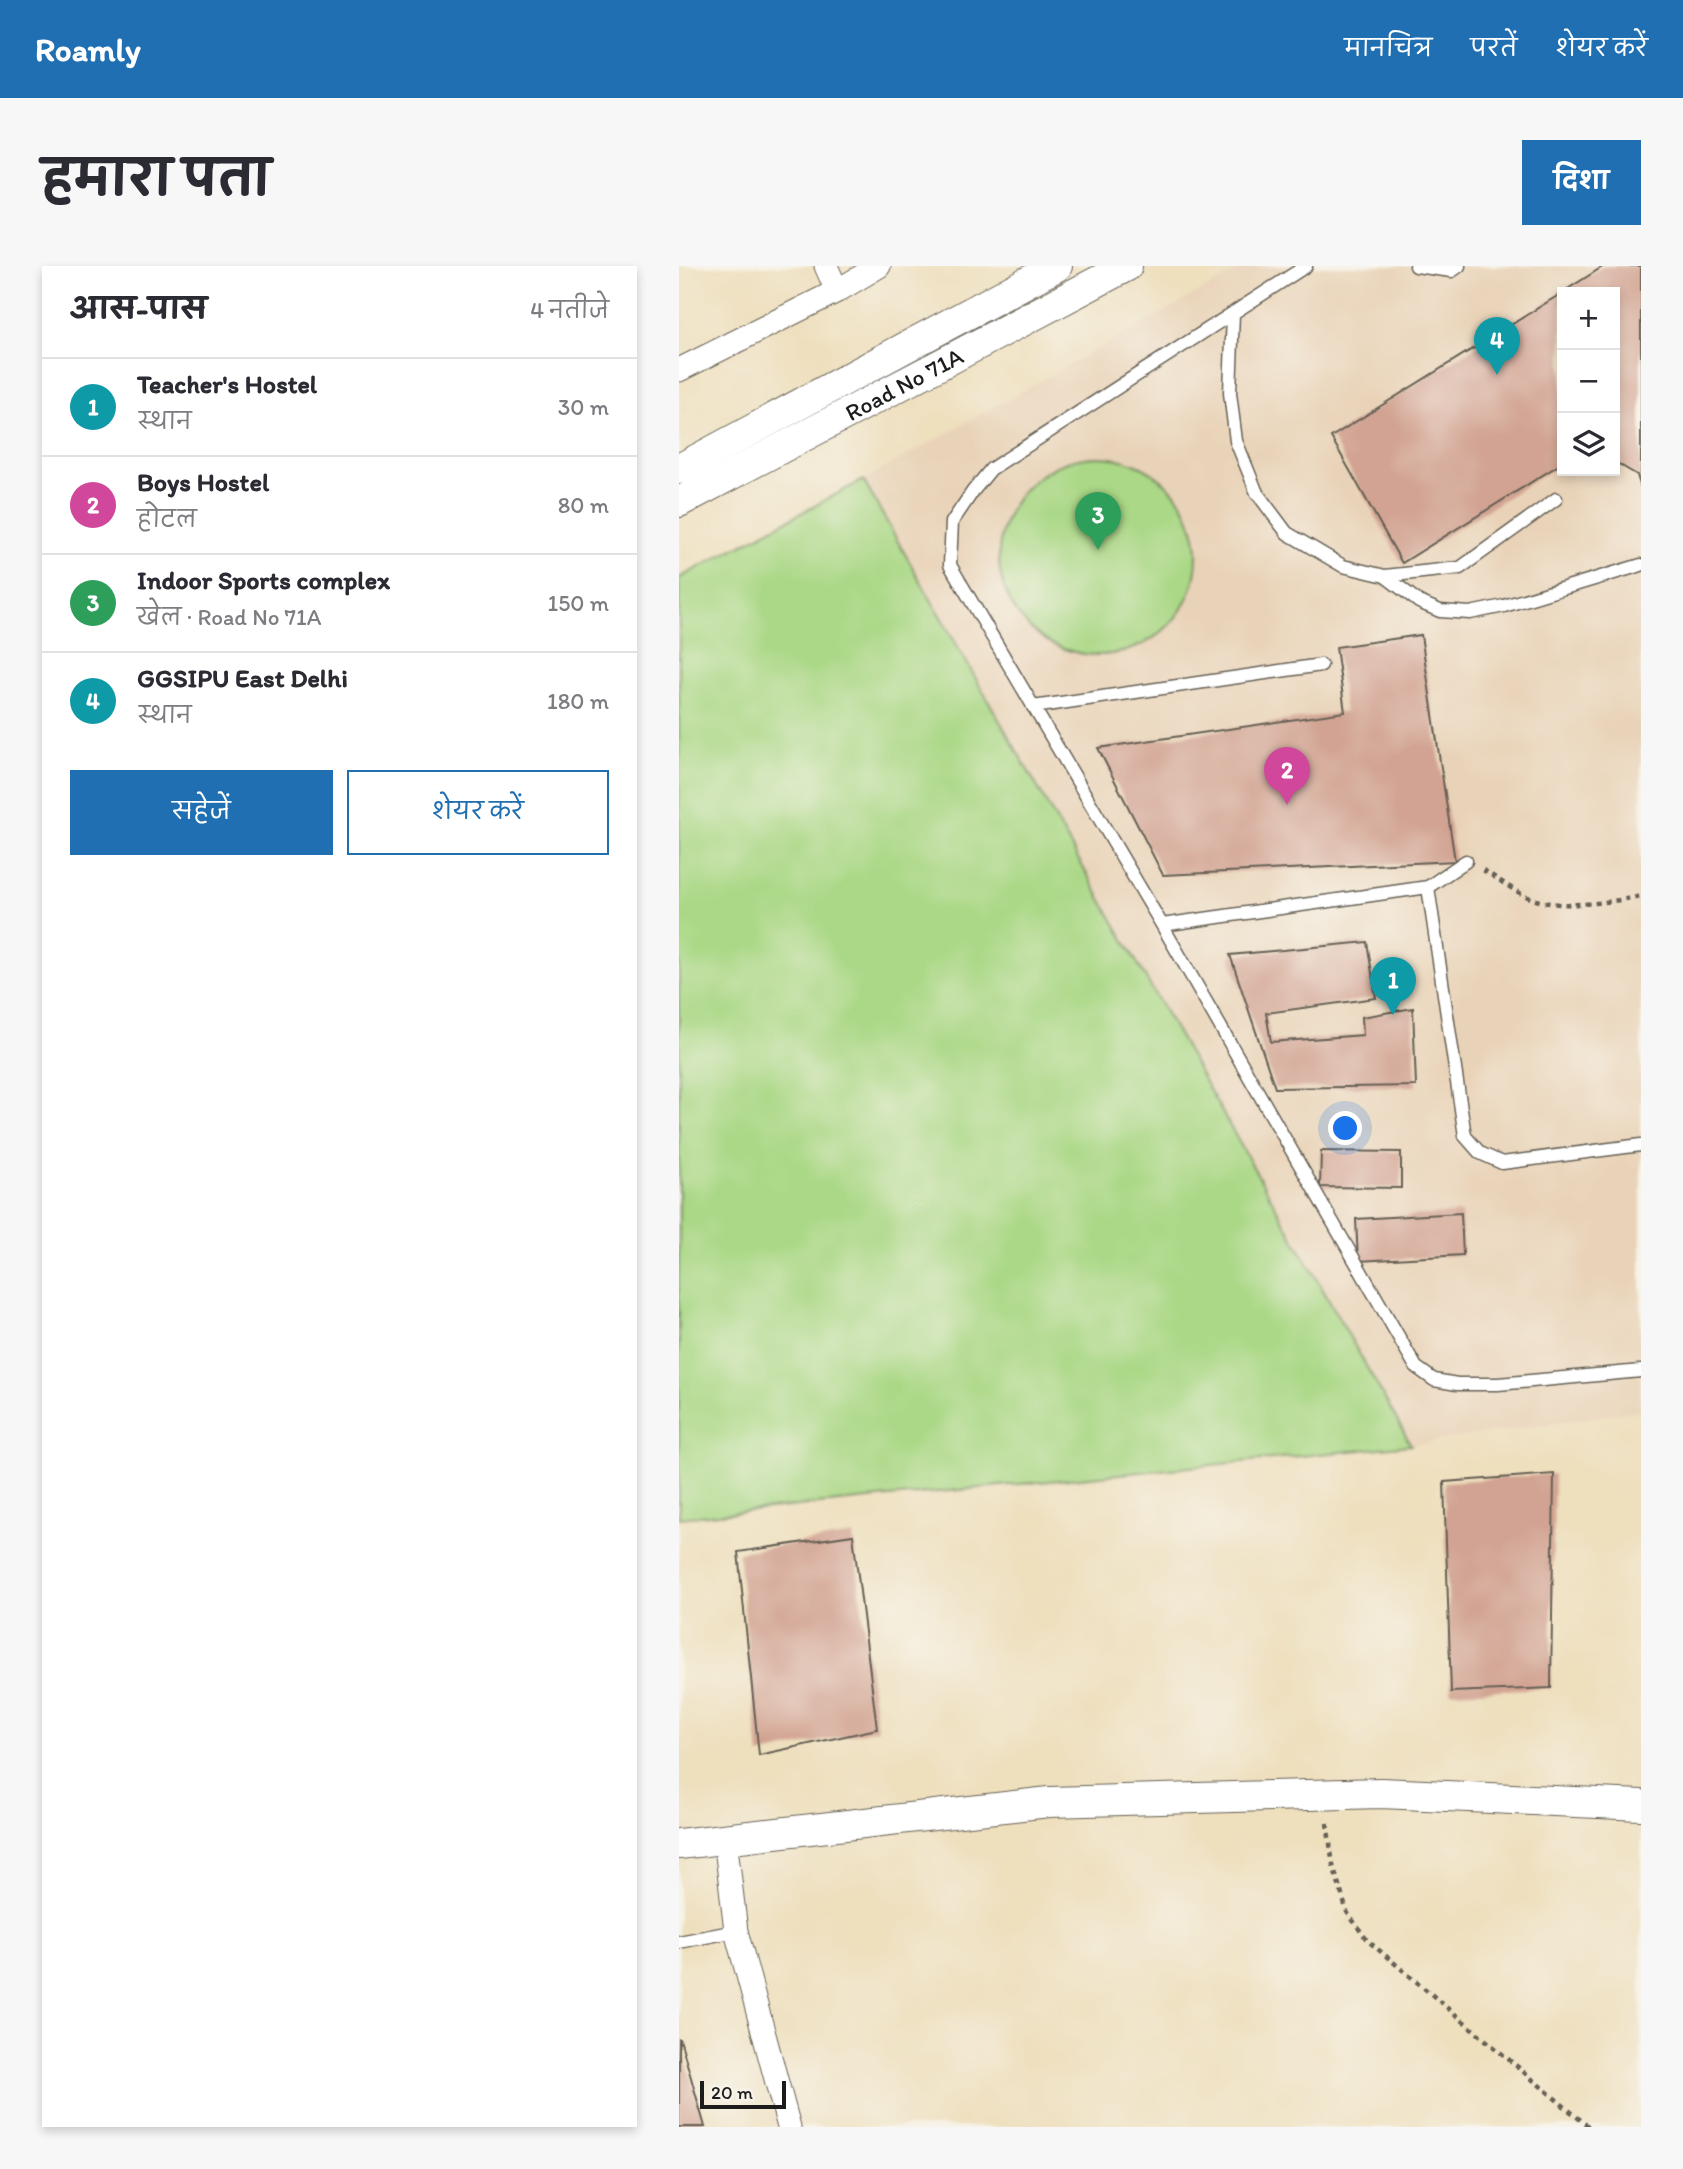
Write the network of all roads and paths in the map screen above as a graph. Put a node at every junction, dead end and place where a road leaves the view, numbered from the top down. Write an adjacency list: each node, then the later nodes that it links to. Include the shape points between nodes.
1 (826, 266): 8 (street)
2 (879, 266): 8 (street)
3 (1057, 266): 11 (street, Road No 71A)
4 (1127, 266): 12 (street, Road No 71A)
5 (1306, 266): 9 (lane)
6 (1416, 266): 7 (lane, via 1452,271)
7 (1459, 266)
8 (837, 291): 10 (street)
9 (1233, 313): 17 (lane, via 1230,393 1236,441 1257,493 1287,533 1343,566); 19 (lane, via 991,469 952,522 950,565)
10 (681, 364)
11 (871, 366): 12 (street); 13 (street, Road No 71A)
12 (886, 393): 15 (street, Road No 71A)
13 (679, 469)
14 (1556, 499): 17 (lane, via 1459,568)
15 (679, 502)
16 (1641, 565): 17 (lane, via 1470,613 1440,611 1419,602)
17 (1385, 576)
18 (1321, 665): 19 (lane)
19 (1033, 707): 23 (lane)
20 (1466, 861): 21 (lane); 22 (path, via 1537,901 1572,904)
21 (1428, 887): 23 (lane); 24 (lane, via 1465,1136 1480,1153 1502,1163)
22 (1641, 896)
23 (1162, 925): 25 (lane, via 1416,1367 1434,1380 1457,1384)
24 (1641, 1145)
25 (1641, 1371)
26 (1323, 1794): 27 (street); 28 (street, via 1049,1802); 33 (path, via 1333,1864 1347,1912 1367,1940)
27 (1641, 1805)
28 (725, 1839): 29 (street); 30 (street)
29 (679, 1844)
30 (736, 1931): 31 (lane); 32 (street)
31 (679, 1942)
32 (789, 2127)
33 (1589, 2127)

